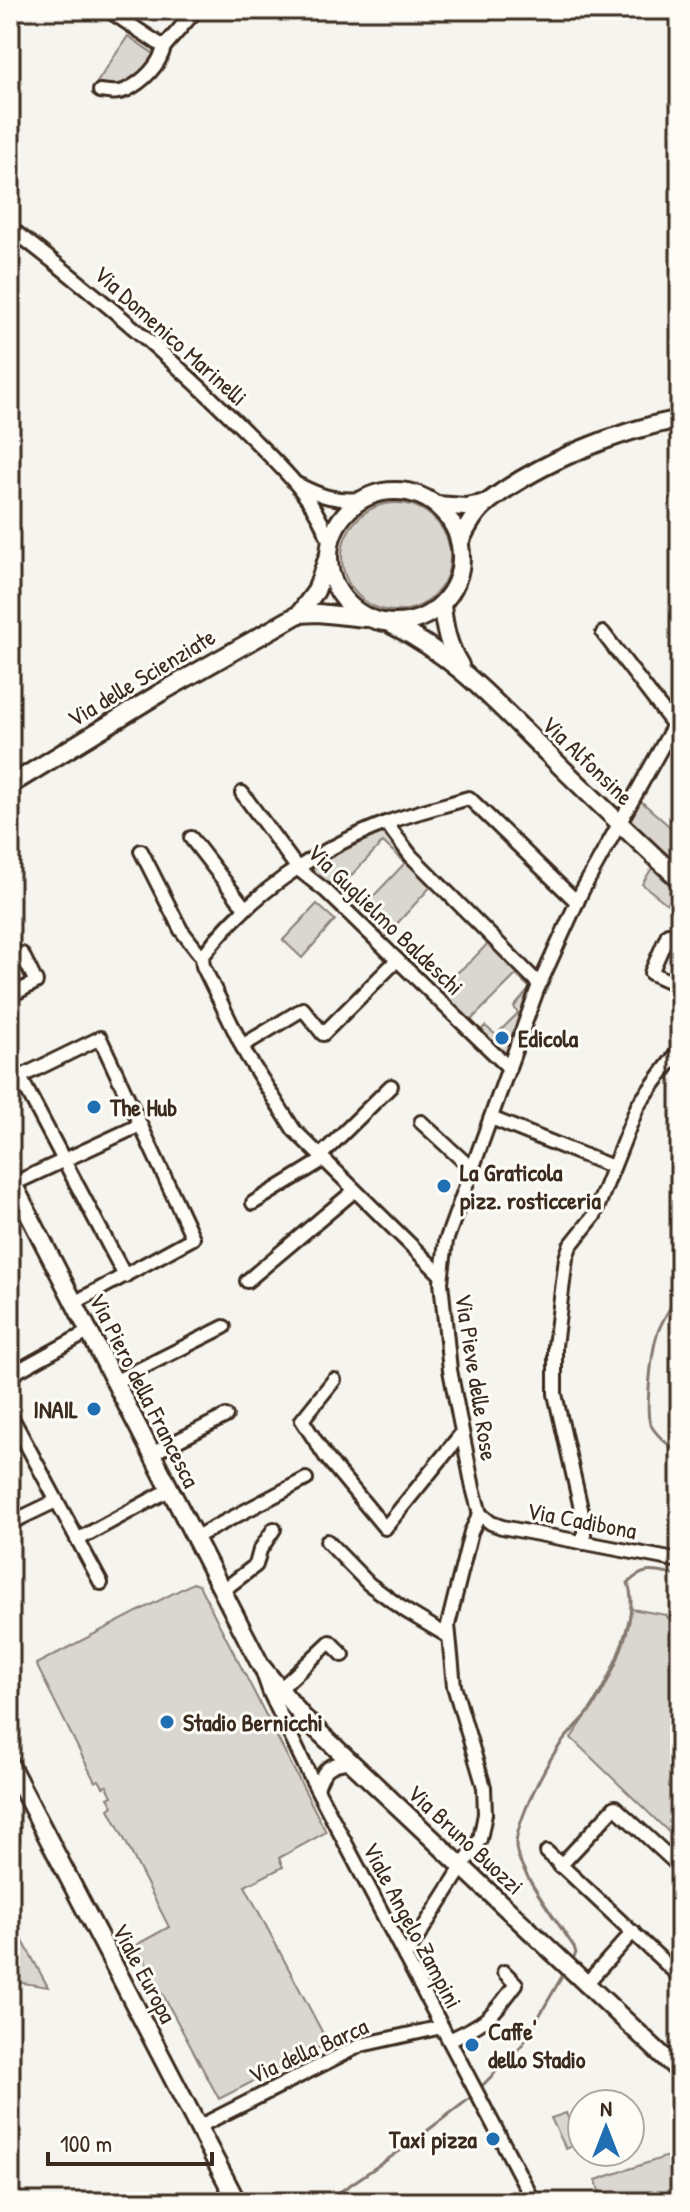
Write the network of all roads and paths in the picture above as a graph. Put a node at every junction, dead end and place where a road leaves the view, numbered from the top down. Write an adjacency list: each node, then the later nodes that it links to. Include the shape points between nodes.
1 (108, 10): 3 (street)
2 (196, 10): 3 (street)
3 (164, 47): 4 (street, via 155,68 126,90)
4 (100, 91)
5 (10, 228): 7 (street, Via Domenico Marinelli, via 143,337)
6 (680, 419): 9 (main road, via 637,428 567,455)
7 (296, 483): 8 (street, via 324,498); 12 (street, via 317,511)
8 (362, 499): 10 (main road, via 400,491); 12 (main road, via 339,521)
9 (487, 503): 10 (main road); 11 (main road)
10 (437, 505): 11 (main road)
11 (460, 542): 13 (main road, via 461,571)
12 (329, 549): 14 (main road, Via delle Scienziate, via 316,591); 15 (main road, via 337,590 349,605)
13 (442, 605): 15 (main road, via 406,623); 17 (main road, Via Alfonsine, via 450,649)
14 (299, 614): 15 (main road); 19 (main road, Via delle Scienziate)
15 (380, 621): 17 (main road, Via Alfonsine, via 425,642)
16 (603, 633): 18 (street, Via Pieve delle Rose)
17 (465, 673): 22 (main road, Via Alfonsine)
18 (678, 718): 22 (street, Via Pieve delle Rose)
19 (10, 785)
20 (242, 793): 25 (street, Via Guglielmo Baldeschi)
21 (386, 823): 25 (street); 27 (street, via 469,798); 33 (street, via 411,856)
22 (618, 824): 26 (main road, Via Alfonsine); 27 (street, Via Pieve delle Rose)
23 (191, 838): 28 (street)
24 (141, 851): 31 (street, via 181,930)
25 (298, 869): 28 (street); 32 (street, Via Guglielmo Baldeschi)
26 (679, 878)
27 (577, 902): 33 (street, Via Pieve delle Rose)
28 (245, 908): 31 (street)
29 (668, 934): 34 (street, via 651,973)
30 (22, 954): 35 (street, via 36,982)
31 (202, 957): 36 (street)
32 (397, 960): 36 (street, via 323,1034 303,1009); 38 (street, Via Guglielmo Baldeschi)
33 (539, 984): 38 (street, Via Pieve delle Rose)
34 (680, 986)
35 (10, 996)
36 (242, 1046): 43 (street, via 294,1130)
37 (680, 1049): 45 (street, via 638,1105)
38 (509, 1068): 40 (street, Via Pieve delle Rose)
39 (391, 1086): 43 (street)
40 (491, 1118): 45 (street); 46 (street, Via Pieve delle Rose)
41 (421, 1122): 46 (street)
42 (140, 1125): 44 (street); 44 (street, via 100,1038 20,1077); 51 (street, via 193,1238)
43 (322, 1158): 48 (street); 49 (street)
44 (66, 1159): 47 (street); 51 (street)
45 (613, 1167): 72 (street, via 594,1216 570,1246 555,1346 555,1394 584,1522)
46 (472, 1169): 50 (street, Via Pieve delle Rose, via 446,1241)
47 (12, 1181): 53 (main road, Via Piero della Francesca)
48 (354, 1191): 50 (street); 52 (street)
49 (253, 1203)
50 (441, 1275): 61 (street, Via Pieve delle Rose)
51 (125, 1276): 53 (street)
52 (247, 1281)
53 (74, 1303): 55 (main road, Via Piero della Francesca)
54 (224, 1327): 58 (street)
55 (88, 1332): 56 (street); 58 (main road, Via Piero della Francesca)
56 (10, 1375)
57 (334, 1380): 61 (street, via 302,1420 385,1528)
58 (114, 1382): 62 (main road, Via Piero della Francesca)
59 (226, 1416): 62 (street)
60 (11, 1419): 65 (street)
61 (462, 1433): 66 (street, Via Pieve delle Rose)
62 (151, 1454): 64 (main road, Via Piero della Francesca)
63 (306, 1479): 69 (street)
64 (169, 1490): 69 (main road, Via Piero della Francesca); 70 (street)
65 (56, 1501): 67 (street); 70 (street)
66 (480, 1514): 72 (street, Via Cadibona, via 502,1527); 77 (street, via 467,1547)
67 (10, 1523)
68 (274, 1529): 75 (street, via 256,1565)
69 (194, 1538): 75 (main road, Via Piero della Francesca)
70 (77, 1540): 74 (street)
71 (327, 1541): 77 (street, via 369,1584)
72 (584, 1543): 73 (street, Via Cadibona)
73 (677, 1560)
74 (101, 1583)
75 (222, 1591): 76 (main road, Via Piero della Francesca)
76 (238, 1624): 79 (main road, Via Bruno Buozzi)
77 (448, 1636): 87 (street, via 454,1686 484,1787 480,1839)
78 (343, 1655): 80 (street, via 330,1642)
79 (261, 1666): 80 (main road, Via Bruno Buozzi); 83 (street, Viale Angelo Zampini)
80 (279, 1690): 81 (main road, Via Bruno Buozzi)
81 (349, 1762): 83 (street, via 326,1768); 87 (main road, Via Bruno Buozzi)
82 (10, 1765): 96 (main road, Viale Europa)
83 (317, 1788): 89 (street, Viale Angelo Zampini)
84 (547, 1852): 85 (street)
85 (560, 1866): 86 (street, via 615,1807); 88 (street)
86 (680, 1867)
87 (463, 1869): 89 (street); 92 (main road, Via Bruno Buozzi)
88 (633, 1932): 91 (street); 92 (street)
89 (405, 1957): 93 (street, Viale Angelo Zampini)
90 (504, 1972): 94 (street, via 516,1984 494,2014)
91 (680, 1977)
92 (580, 1980): 95 (main road, Via Bruno Buozzi)
93 (442, 2027): 94 (street, Viale Angelo Zampini); 96 (street, Via della Barca, via 361,2045)
94 (449, 2040): 98 (street, Viale Angelo Zampini)
95 (680, 2072)
96 (198, 2127): 97 (main road, Viale Europa)
97 (237, 2202)
98 (534, 2202)

